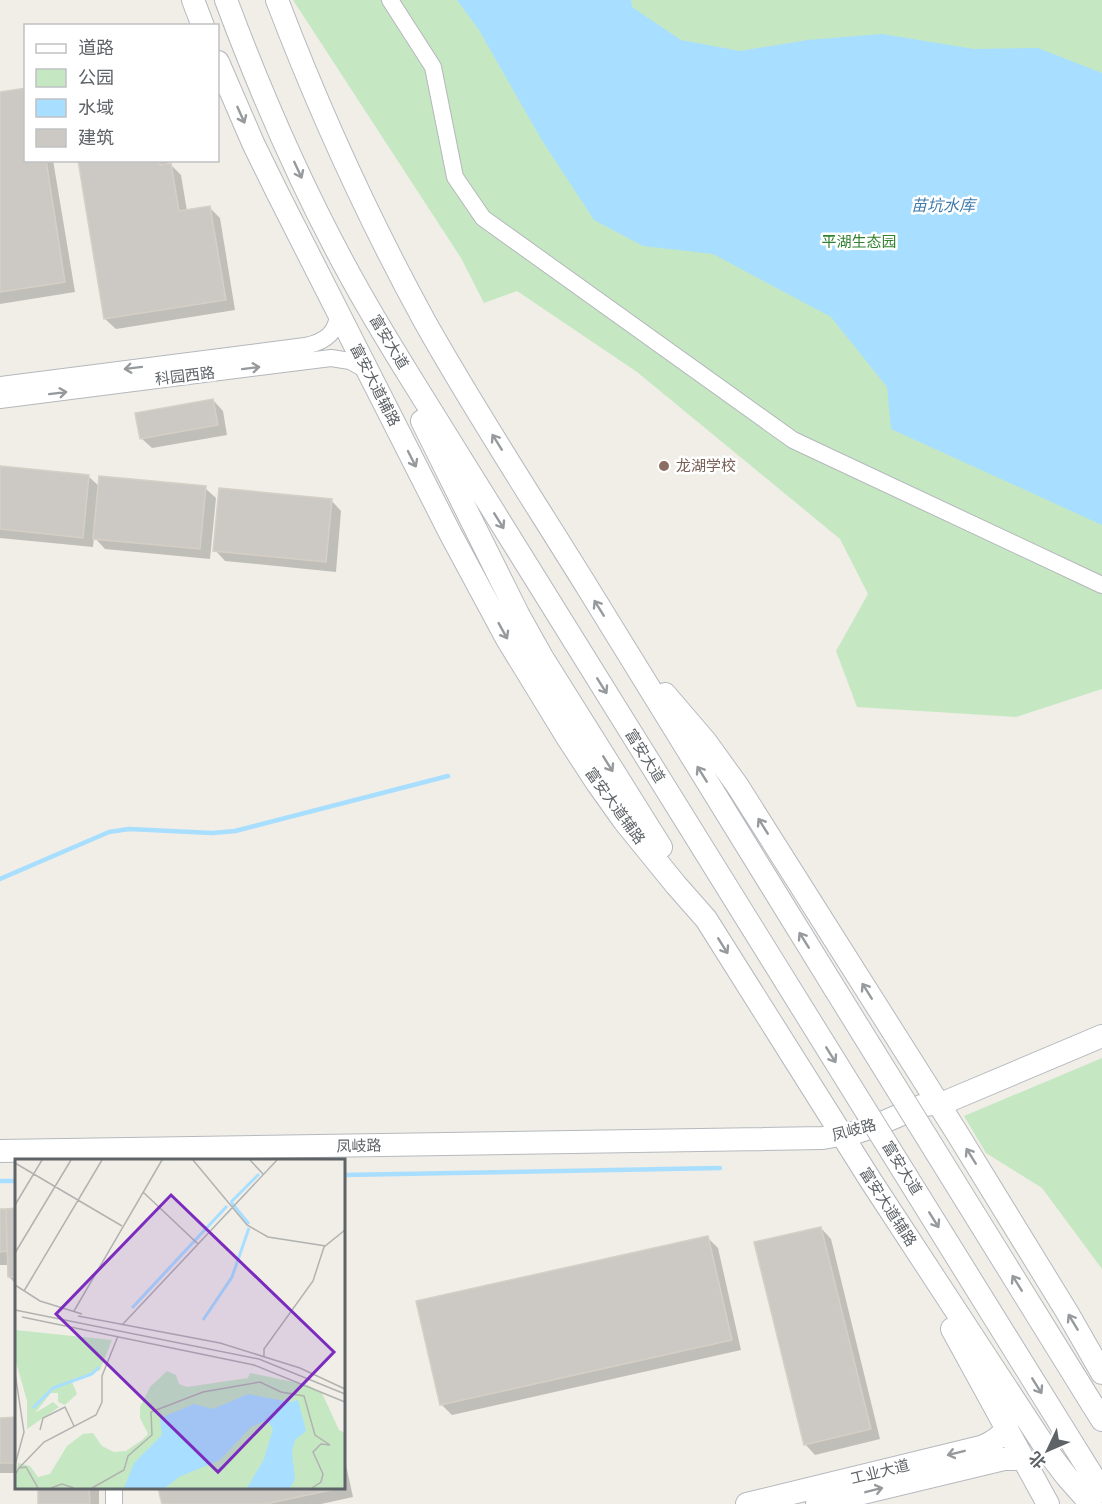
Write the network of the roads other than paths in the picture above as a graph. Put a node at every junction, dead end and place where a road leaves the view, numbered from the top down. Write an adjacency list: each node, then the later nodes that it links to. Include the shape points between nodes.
1 (193, 0): 5 (main road)
2 (226, 0): 7 (main road, 富安大道, one-way to 7, via 292,157)
3 (276, 0): 13 (main road, one-way to 3, via 456,374 399,272 347,168)
4 (390, 0): 12 (street, via 433,67 455,177 483,218 793,440)
5 (202, 24)
6 (219, 64): 8 (main road, 富安大道辅路, one-way to 8, via 253,143)
7 (345, 267): 14 (main road, one-way to 14, via 542,657); 25 (main road, 富安大道, one-way to 25, bridge)
8 (338, 311): 9 (main road, 富安大道辅路); 10 (street, 科园西路, one-way to 10, via 330,335 305,346)
9 (368, 371): 11 (street, 科园西路, one-way to 9, via 331,358); 14 (main road, 富安大道辅路, one-way to 14, via 455,543 537,688 624,821)
10 (0, 385)
11 (0, 400)
12 (1102, 585)
13 (625, 648): 16 (main road, one-way to 13, via 722,762); 22 (main road, one-way to 13, bridge)
14 (706, 919): 17 (main road, 富安大道辅路, one-way to 17)
15 (1102, 1036): 16 (main road, 凤岐路)
16 (943, 1104): 17 (main road, 凤岐路, via 921,1106); 21 (main road, one-way to 16)
17 (846, 1142): 19 (main road, 凤岐路, via 807,1139); 20 (main road, 富安大道辅路)
18 (0, 1151): 19 (main road, 凤岐路)
19 (107, 1155)
20 (871, 1181): 23 (main road); 29 (main road, 富安大道辅路, via 1051,1455)
21 (1102, 1373)
22 (1097, 1412)
23 (1007, 1428): 24 (main road); 26 (main road, 工业大道, one-way to 26, via 1002,1436 981,1447)
24 (1023, 1459): 27 (main road, 工业大道, one-way to 24, via 1004,1459); 28 (main road)
25 (1102, 1491)
26 (747, 1504)
27 (817, 1504)
28 (1048, 1504)
29 (1091, 1504)

